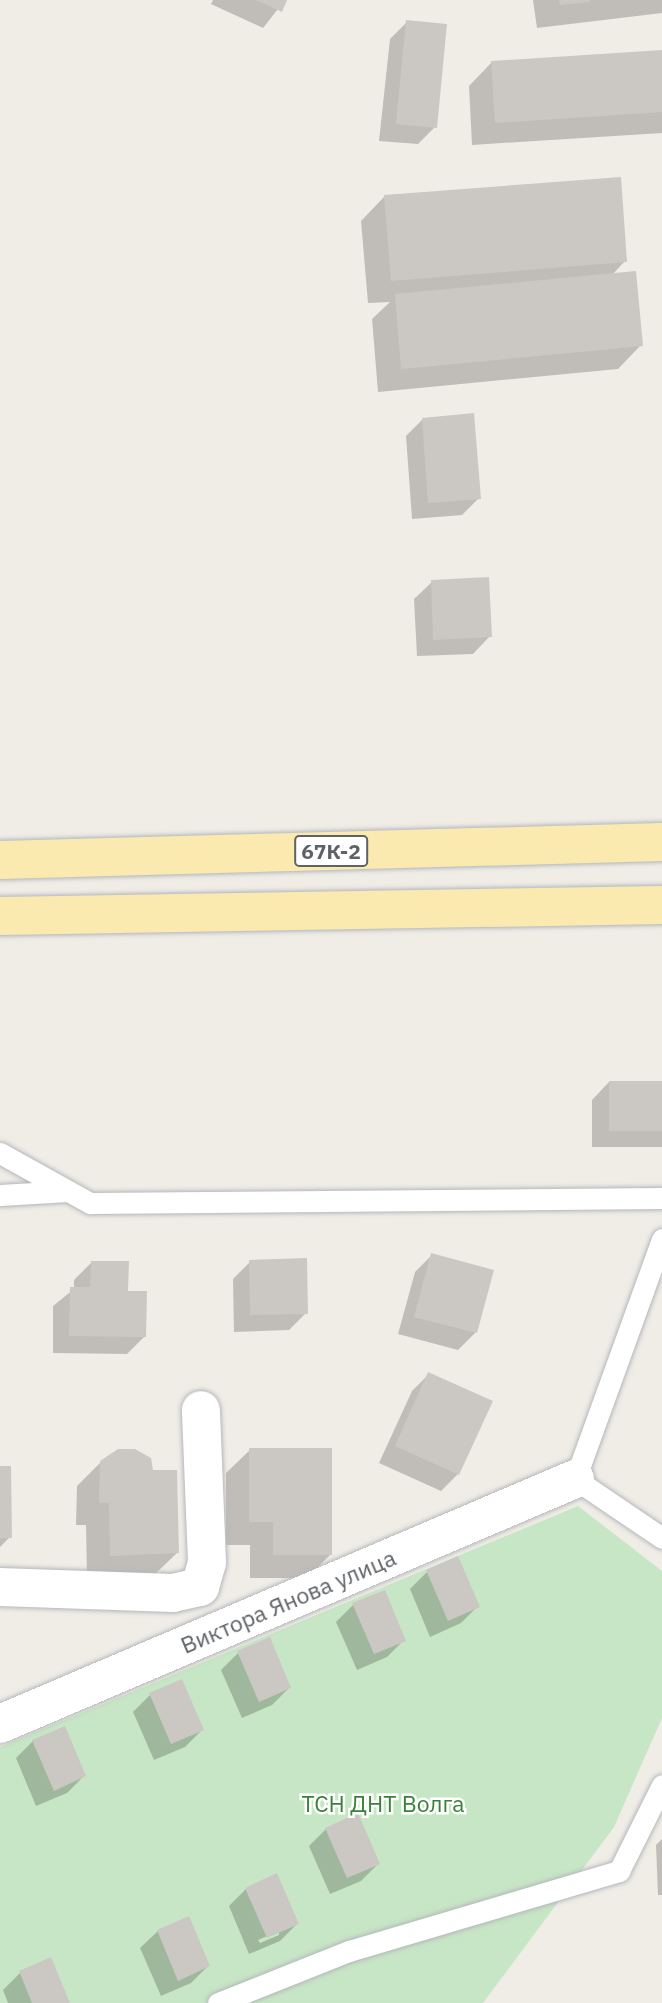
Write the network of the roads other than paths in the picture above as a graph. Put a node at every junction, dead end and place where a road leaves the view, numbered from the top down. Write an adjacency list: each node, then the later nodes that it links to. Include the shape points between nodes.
1 (662, 842): 2 (main road, 67К-2)
2 (0, 860)
3 (662, 905): 4 (main road)
4 (0, 916)
5 (0, 1153): 6 (lane)
6 (68, 1191): 7 (lane); 8 (lane, via 90,1203)
7 (0, 1195)
8 (662, 1198)
9 (662, 1239): 11 (lane)
10 (201, 1410): 13 (street, via 207,1562 200,1587 173,1593)
11 (576, 1479): 12 (lane); 14 (street, Виктора Янова улица)
12 (662, 1538)
13 (0, 1587)
14 (0, 1724)
15 (662, 1785): 16 (lane, via 619,1871 349,1951)
16 (218, 2003)

